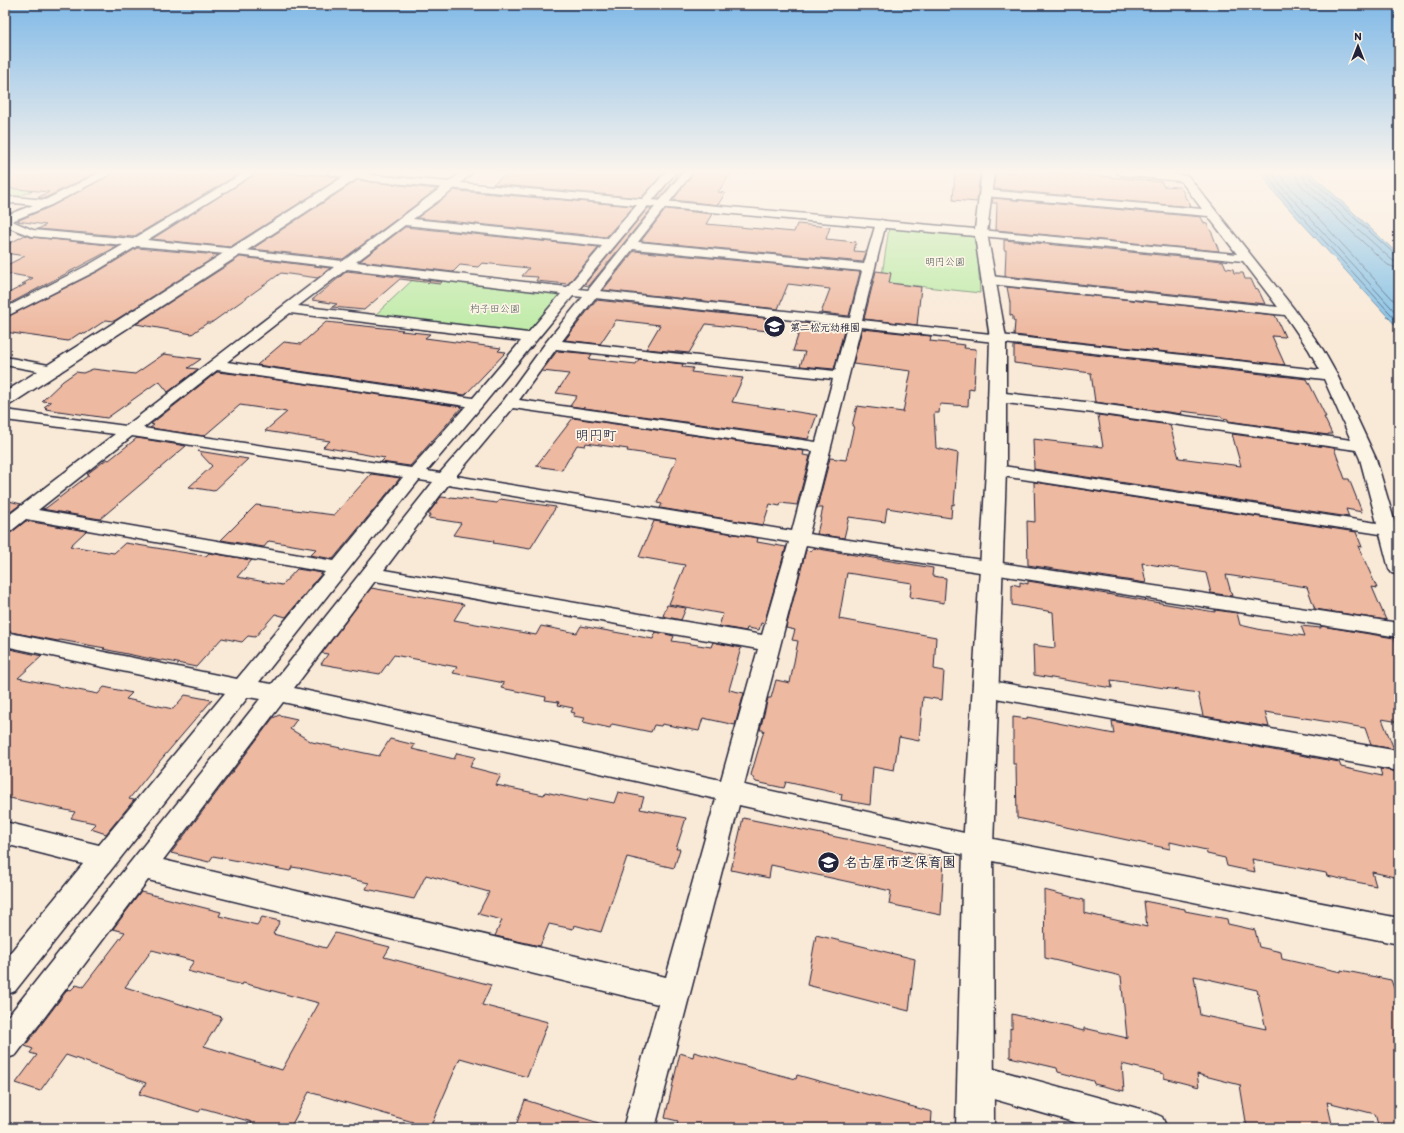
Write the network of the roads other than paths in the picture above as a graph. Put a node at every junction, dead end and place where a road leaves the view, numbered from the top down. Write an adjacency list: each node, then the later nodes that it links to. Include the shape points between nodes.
1 (13, 225): 13 (street, via 31,233)
2 (164, 225): 13 (street)
3 (278, 225): 16 (street)
4 (398, 225): 18 (street)
5 (439, 225): 14 (street)
6 (626, 225): 14 (street)
7 (646, 225): 15 (street)
8 (881, 225): 19 (street)
9 (900, 225): 12 (street)
10 (982, 225): 12 (street)
11 (1220, 225): 17 (street)
12 (981, 233): 17 (street); 20 (street)
13 (135, 242): 16 (street); 25 (street, via 94,267)
14 (610, 243): 21 (street)
15 (630, 245): 19 (street); 22 (street)
16 (237, 252): 18 (street); 32 (street)
17 (1246, 258): 24 (street)
18 (346, 264): 21 (street); 23 (street)
19 (869, 268): 26 (street)
20 (990, 280): 24 (street); 28 (street)
21 (570, 291): 22 (street); 27 (street)
22 (592, 294): 26 (street); 29 (street)
23 (287, 310): 27 (street); 31 (street)
24 (1290, 312): 33 (street)
25 (5, 313)
26 (855, 323): 28 (street); 34 (street)
27 (531, 338): 38 (street)
28 (998, 338): 33 (street); 35 (street)
29 (552, 344): 34 (street); 37 (street)
30 (5, 361): 32 (street)
31 (215, 365): 38 (street); 40 (street)
32 (54, 370): 36 (street)
33 (1330, 375): 41 (street)
34 (841, 376): 42 (street)
35 (996, 397): 41 (street, via 1094,408); 43 (street)
36 (5, 400)
37 (509, 403): 42 (street); 45 (street)
38 (477, 404): 44 (street)
39 (5, 415): 40 (street)
40 (129, 431): 44 (street); 46 (street)
41 (1361, 446): 48 (street, via 1368,459)
42 (823, 448): 49 (street)
43 (996, 470): 48 (street); 50 (street)
44 (415, 474): 45 (street); 51 (street)
45 (444, 479): 49 (street); 53 (street)
46 (22, 513): 47 (street); 51 (street)
47 (5, 526)
48 (1388, 530): 52 (street)
49 (799, 538): 50 (street); 56 (street)
50 (993, 567): 54 (street); 58 (street)
51 (339, 568): 57 (street)
52 (1399, 569)
53 (370, 574): 56 (street); 59 (street)
54 (1399, 630)
55 (5, 639): 57 (street)
56 (770, 644): 61 (street)
57 (243, 688): 59 (street); 64 (street)
58 (985, 688): 60 (street); 63 (street)
59 (278, 693): 61 (street); 65 (street)
60 (1399, 761)
61 (730, 793): 63 (street); 68 (street)
62 (5, 833): 64 (street)
63 (978, 847): 66 (street); 70 (street)
64 (104, 858): 67 (street)
65 (143, 867): 68 (street); 69 (street)
66 (1399, 931)
67 (5, 981)
68 (675, 994): 71 (street)
69 (5, 1044)
70 (976, 1079): 72 (street); 73 (street)
71 (639, 1128)
72 (975, 1128)
73 (1151, 1128)

